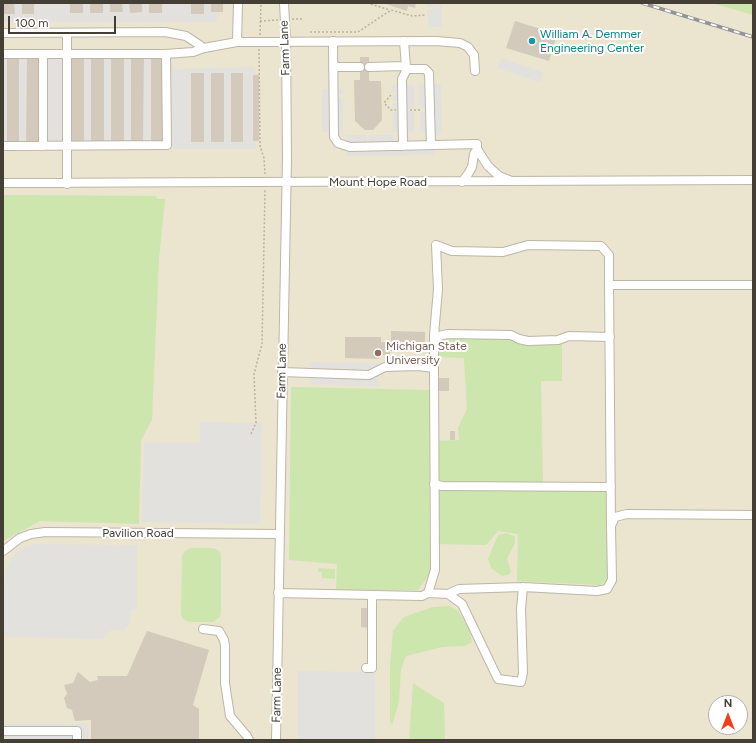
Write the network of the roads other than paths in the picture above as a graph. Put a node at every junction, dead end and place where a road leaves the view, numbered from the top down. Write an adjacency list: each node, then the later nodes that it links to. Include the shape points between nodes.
1 (238, 3): 8 (street)
2 (284, 3): 5 (street, Farm Lane)
3 (3, 33): 4 (street)
4 (66, 33): 9 (street, via 165,32 186,36); 12 (street)
5 (286, 41): 6 (street); 8 (street); 27 (street, Farm Lane)
6 (333, 41): 7 (street); 17 (street)
7 (404, 41): 16 (street); 18 (street, via 460,43 471,51)
8 (238, 42): 9 (street)
9 (204, 48): 13 (street, via 193,52)
10 (3, 54): 11 (street)
11 (43, 54): 12 (street); 22 (street)
12 (66, 54): 13 (street); 19 (street)
13 (166, 54): 19 (street, via 167,144)
14 (360, 67): 17 (street)
15 (369, 67): 16 (street)
16 (406, 67): 20 (street, via 425,69 429,73); 23 (street, via 402,78)
17 (333, 68): 23 (street, via 334,137 338,143 350,147)
18 (475, 71)
19 (66, 144): 22 (street); 30 (street)
20 (431, 145): 23 (street); 24 (street, via 477,144)
21 (3, 146): 22 (street)
22 (44, 146)
23 (403, 146)
24 (477, 149): 26 (street, via 488,166 499,176); 28 (street, via 472,167)
25 (753, 180): 26 (street, Mount Hope Road)
26 (511, 181): 28 (street, Mount Hope Road)
27 (286, 182): 28 (street, Mount Hope Road); 30 (street, Mount Hope Road); 36 (street, Farm Lane)
28 (462, 182)
29 (3, 183): 30 (street, Mount Hope Road)
30 (67, 184)
31 (609, 285): 32 (street); 33 (street); 34 (street, via 609,255 601,246 528,245 504,252 452,251 436,245 438,289)
32 (753, 285)
33 (610, 337): 34 (street, via 569,336 558,340 528,341 511,335 447,334 439,336); 38 (street)
34 (434, 342): 35 (street)
35 (434, 368): 36 (street, via 385,367 368,375); 37 (street)
36 (282, 372): 41 (street, Farm Lane)
37 (434, 484): 38 (street); 45 (street, via 434,570)
38 (611, 487): 40 (street)
39 (753, 515): 40 (street, via 627,514 615,517)
40 (611, 526): 43 (street, via 612,580 607,589 597,591)
41 (279, 534): 42 (street, Pavilion Road, via 45,532 20,538); 44 (street, Farm Lane)
42 (3, 550)
43 (522, 587): 46 (street, via 459,589); 46 (street, via 521,682 498,679 462,604)
44 (278, 593): 47 (street); 53 (street, Farm Lane)
45 (428, 593): 46 (street); 47 (street, via 422,596)
46 (448, 594)
47 (372, 595): 49 (street, via 372,668)
48 (203, 629): 52 (street, via 219,631 224,640 225,683 230,716)
49 (366, 668)
50 (3, 731): 51 (street, via 77,731)
51 (77, 740)
52 (249, 740)
53 (276, 740)

